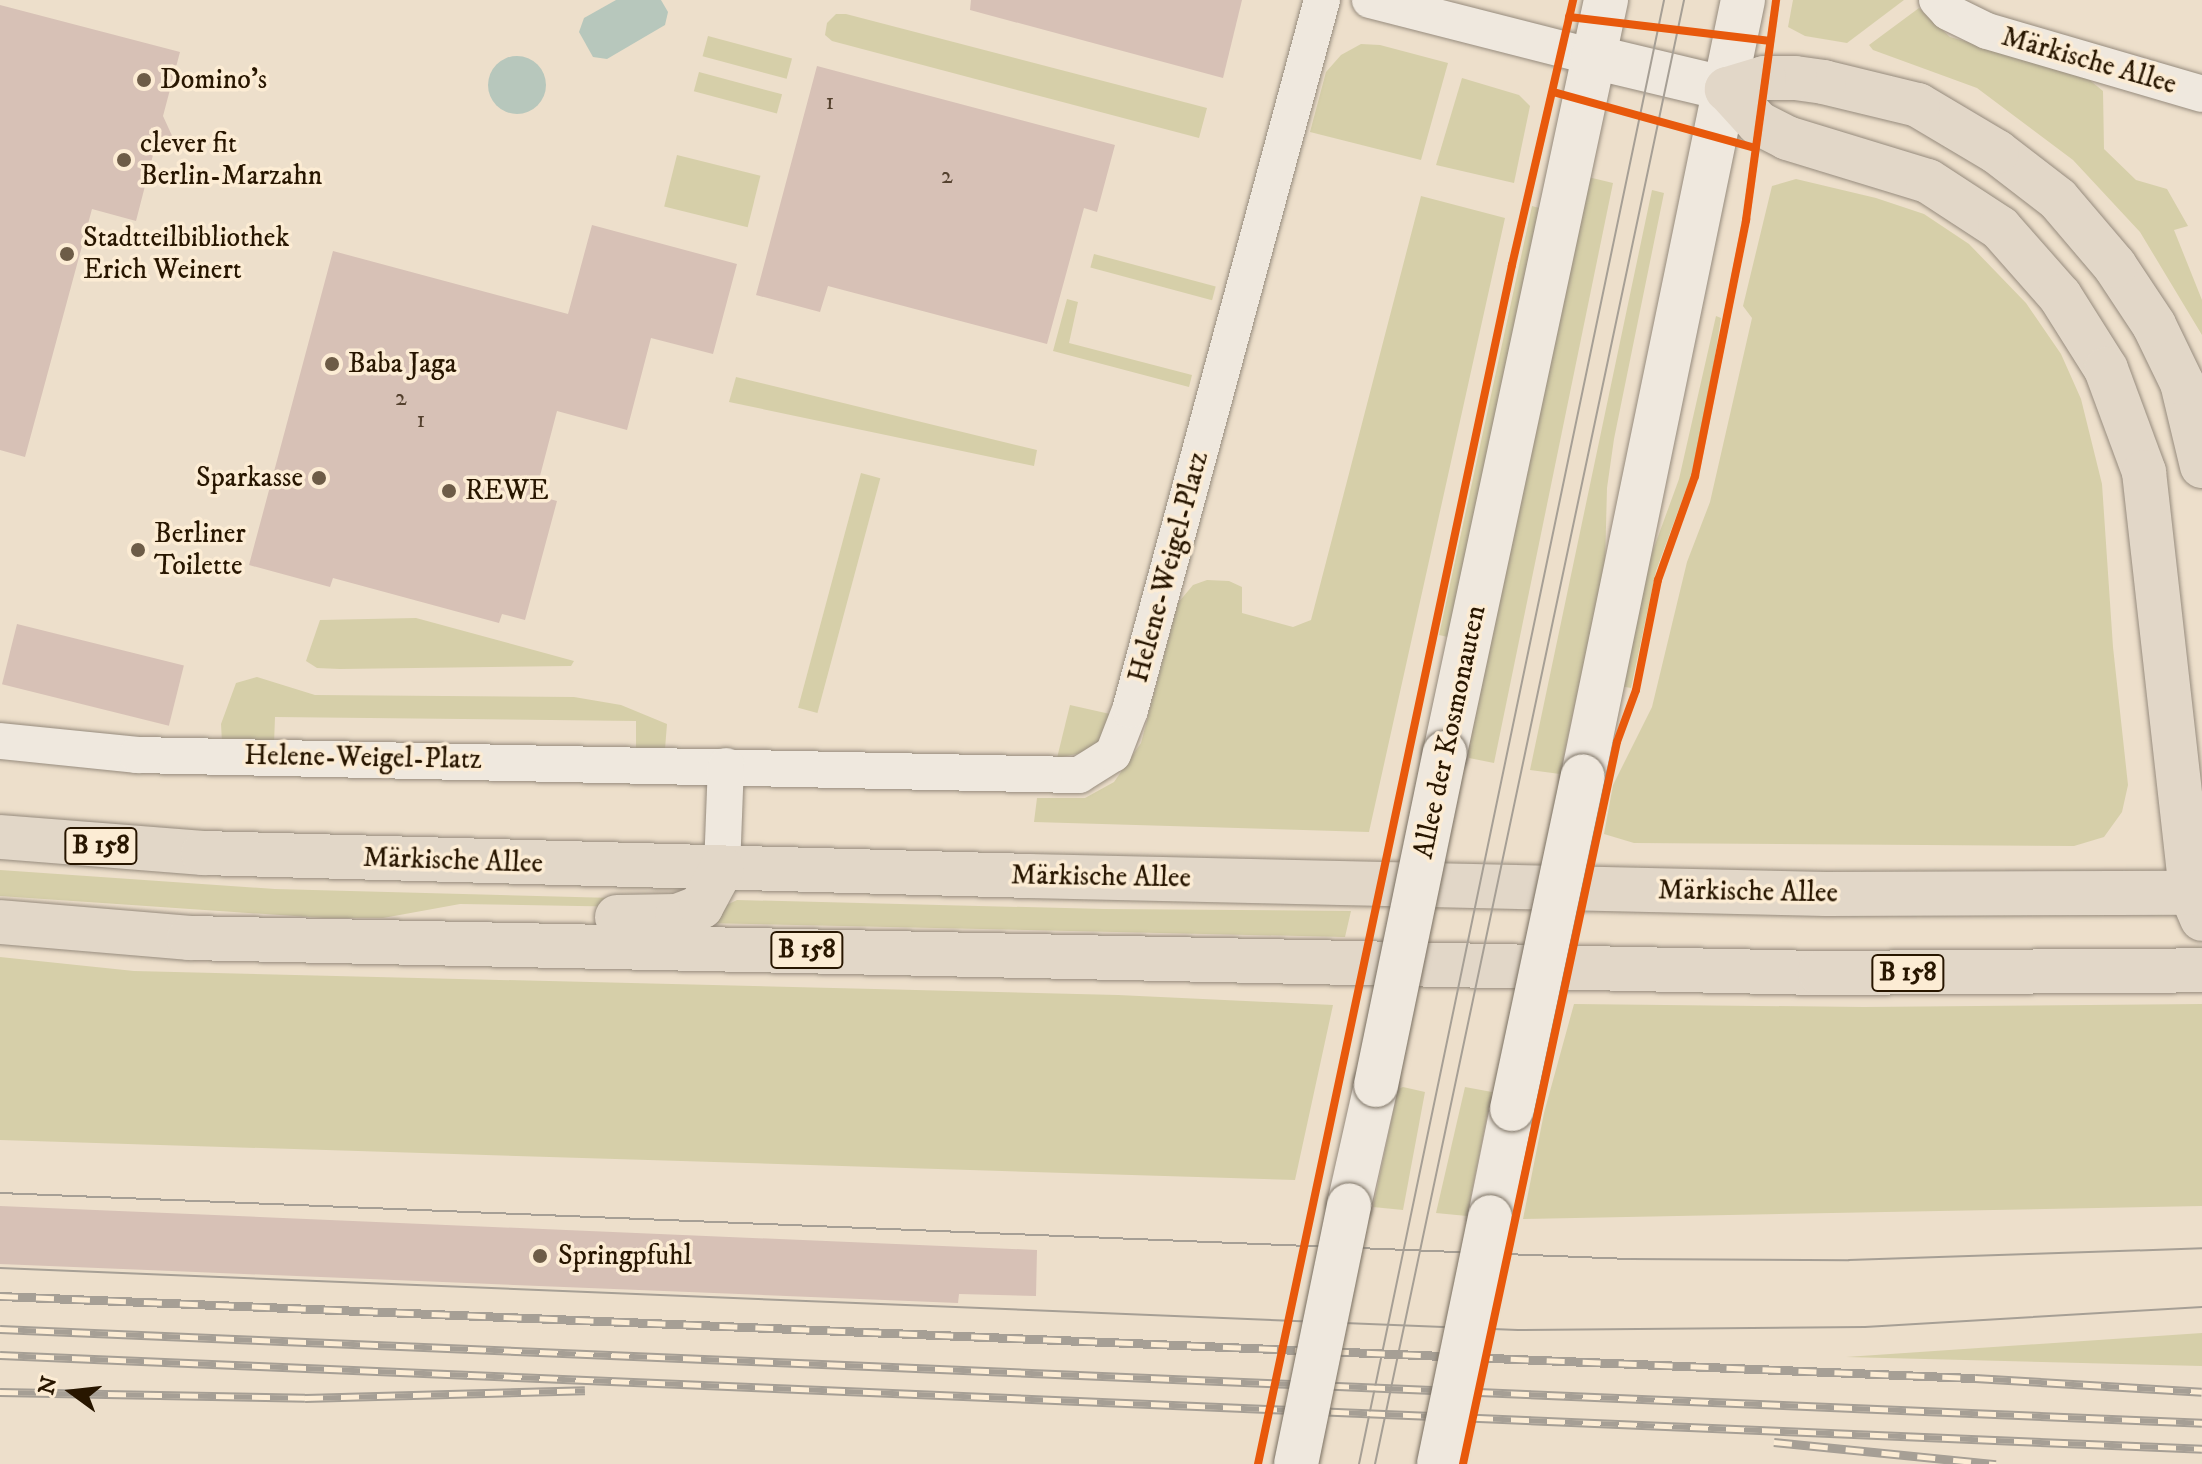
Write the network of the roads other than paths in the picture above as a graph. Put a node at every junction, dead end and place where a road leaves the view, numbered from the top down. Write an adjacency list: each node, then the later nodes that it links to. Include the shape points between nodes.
1 (1322, 0): 11 (street, Helene-Weigel-Platz, via 1130,710 1113,754 1079,775)
2 (1370, 0): 6 (street)
3 (1606, 0): 6 (main road, Allee der Kosmonauten)
4 (1743, 0): 7 (main road)
5 (1937, 0): 8 (street, Märkische Allee, via 1948,12 1987,31)
6 (1593, 57): 7 (main road); 18 (main road, Allee der Kosmonauten, bridge)
7 (1727, 89): 9 (main road, via 1764,78 1795,78 1918,105 1997,152 2046,190 2115,266 2154,325 2182,383); 14 (main road, via 1758,123 1787,138 1928,181 2000,228 2060,296 2106,369 2144,472); 19 (main road, bridge)
8 (2202, 94)
9 (2202, 466)
10 (0, 741): 11 (street, Helene-Weigel-Platz, via 137,755)
11 (726, 766): 13 (street)
12 (0, 837): 13 (main road, Märkische Allee / B 158, via 203,853)
13 (722, 868): 14 (main road, Märkische Allee / B 158); 16 (main road, via 701,907 677,916 476,914)
14 (2198, 902)
15 (0, 922): 16 (main road, B 158, via 189,938)
16 (387, 941): 17 (main road, B 158, via 1820,973)
17 (2202, 970)
18 (1296, 1464)
19 (1439, 1464)

